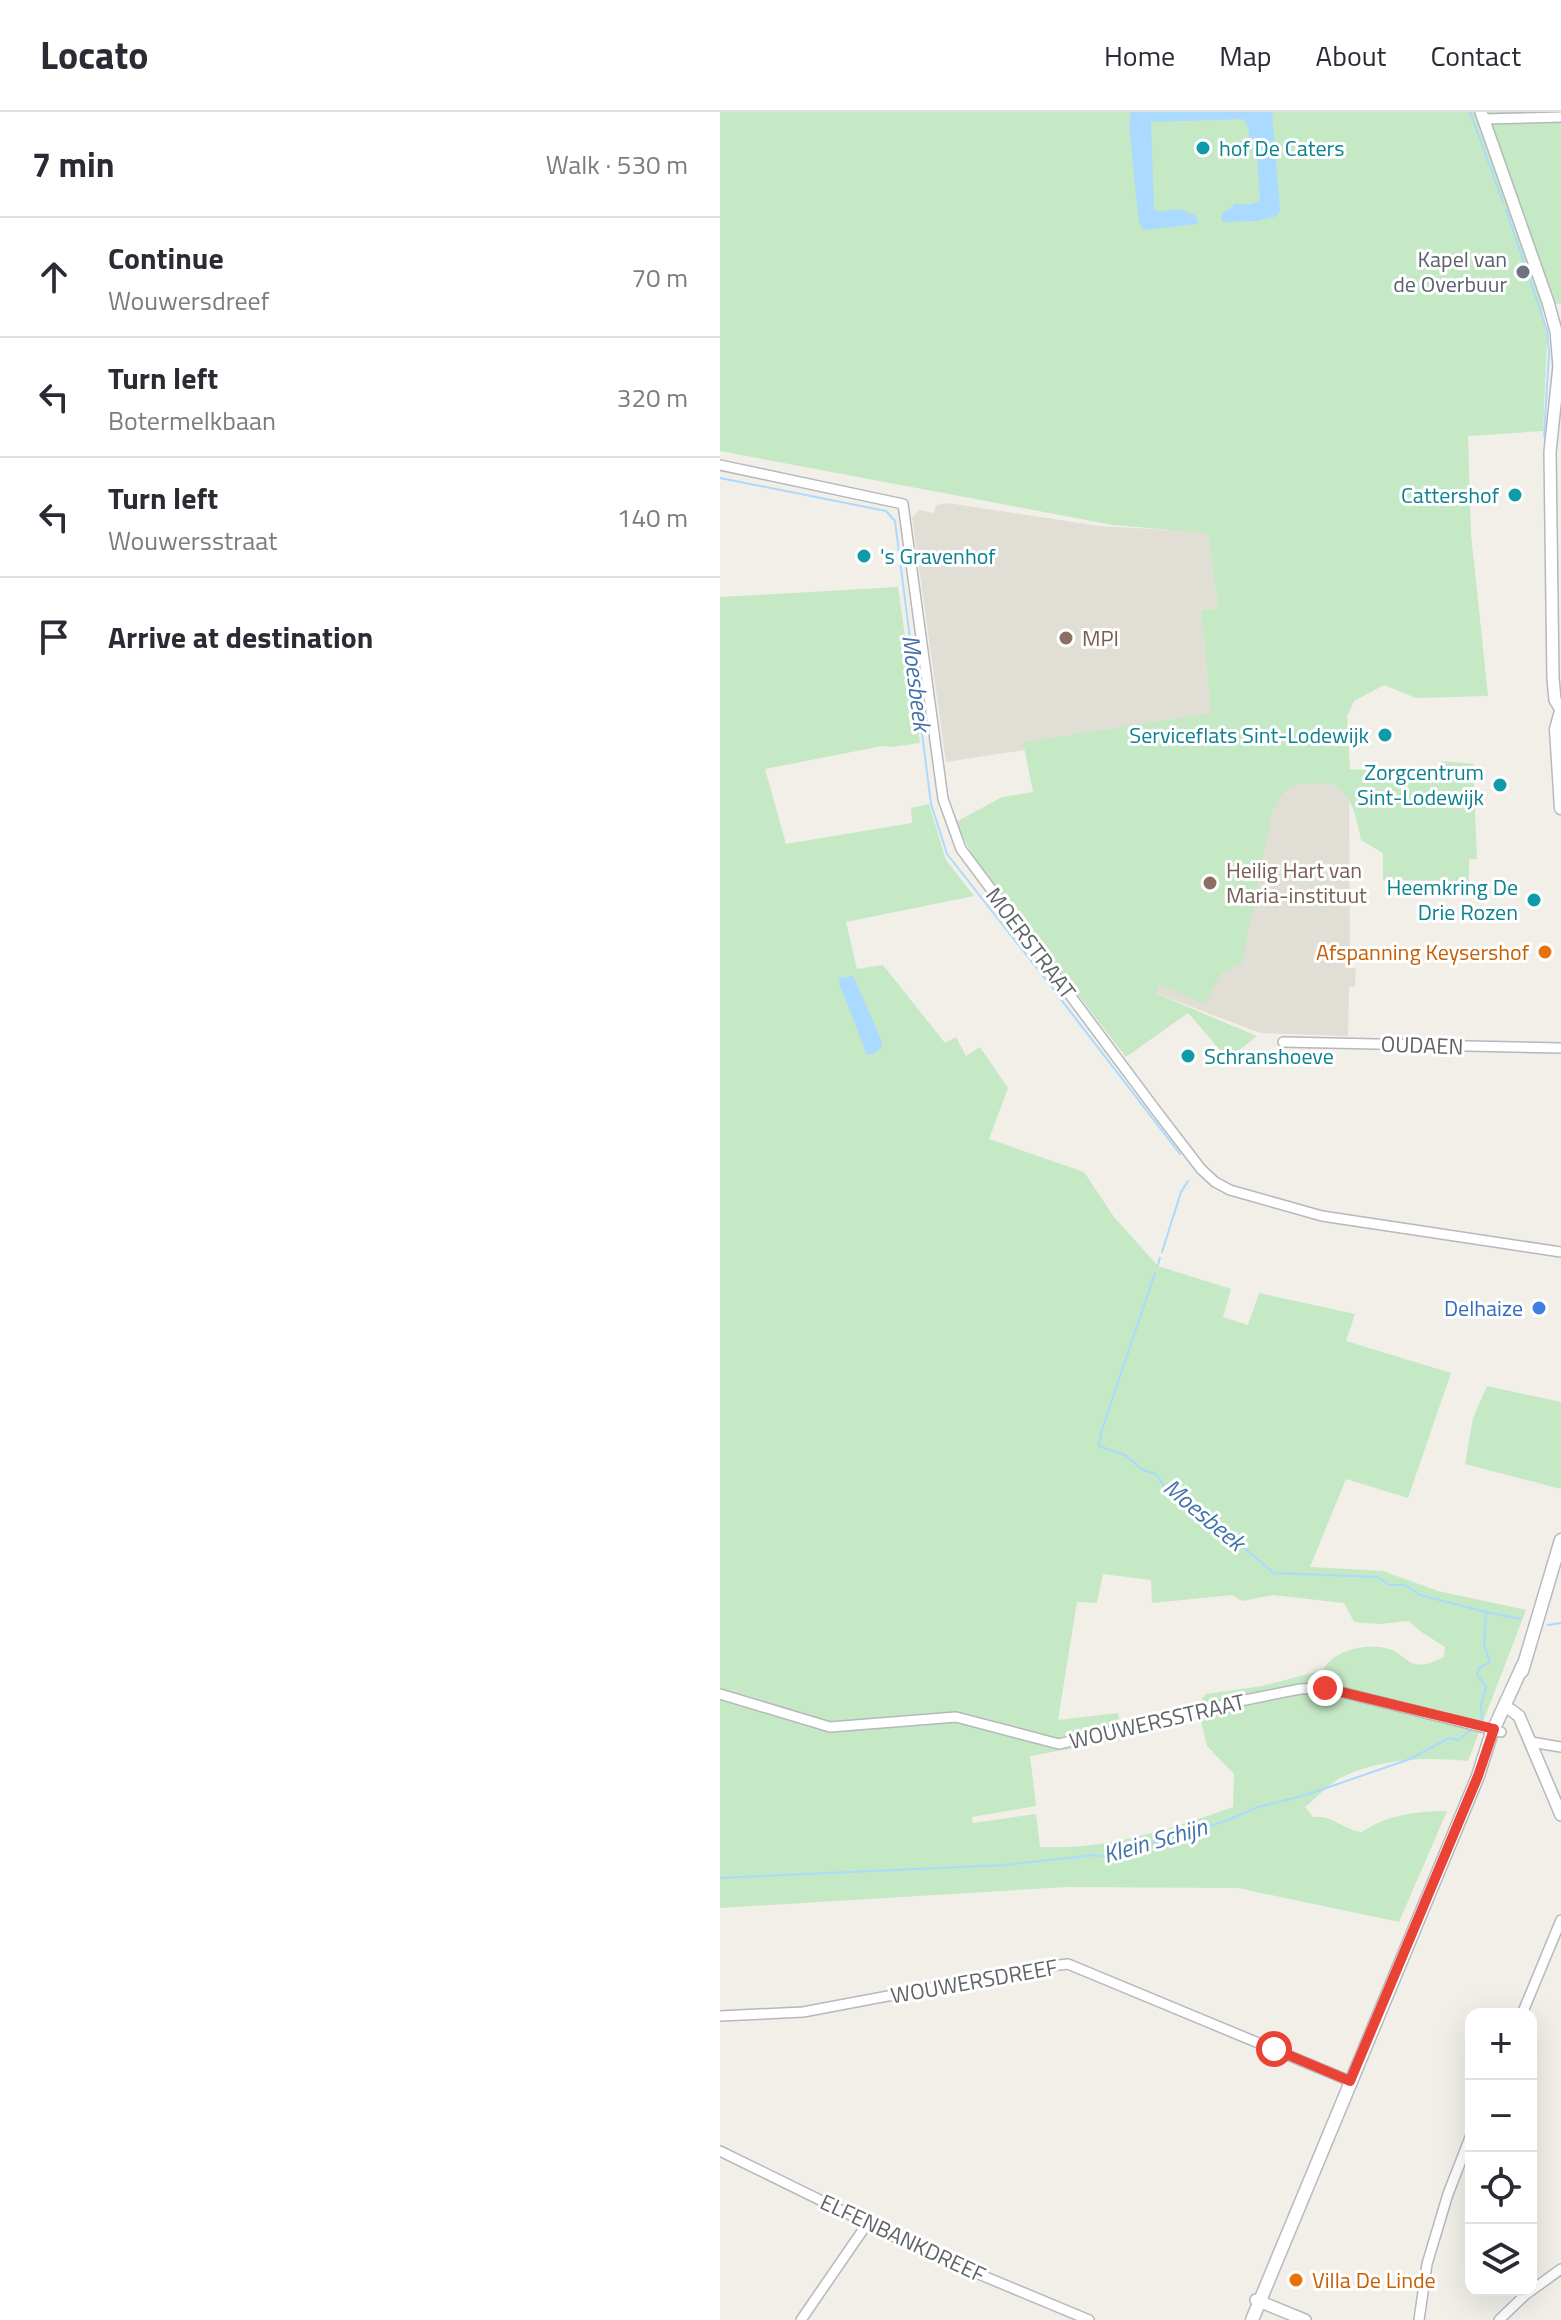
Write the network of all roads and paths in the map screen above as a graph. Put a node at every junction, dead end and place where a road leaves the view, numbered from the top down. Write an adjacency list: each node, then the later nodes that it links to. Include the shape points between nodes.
1 (1482, 116): 2 (street); 3 (street, via 1556,331)
2 (1561, 117)
3 (1557, 417): 5 (street, via 1550,452)
4 (720, 465): 11 (street, MOERSTRAAT, via 903,504 943,799 961,849 1201,1169 1230,1190 1322,1216)
5 (1553, 678): 6 (street); 7 (street)
6 (1561, 695)
7 (1561, 710): 8 (main road, via 1556,729)
8 (1561, 808)
9 (1283, 1042): 10 (street, OUDAEN)
10 (1561, 1048)
11 (1561, 1252)
12 (1561, 1540): 13 (main road)
13 (1523, 1665): 15 (main road); 16 (main road)
14 (720, 1694): 16 (street, WOUWERSSTRAAT, via 830,1727 956,1717 1059,1744 1300,1689 1325,1688)
15 (1511, 1710): 16 (main road); 17 (street)
16 (1497, 1730): 23 (main road)
17 (1531, 1742): 18 (street); 19 (street)
18 (1561, 1747)
19 (1561, 1815)
20 (1561, 1920): 21 (street)
21 (1524, 2008)
22 (720, 2016): 23 (street, WOUWERSDREEF, via 803,2012 1068,1964)
23 (1350, 2081): 28 (main road)
24 (1465, 2150): 33 (street, via 1427,2264)
25 (720, 2151): 26 (street, ELFENBANKDREEF)
26 (867, 2224): 29 (street); 30 (street, ELFENBANKDREEF)
27 (1561, 2269): 34 (street)
28 (1258, 2301): 31 (main road); 32 (street)
29 (801, 2320)
30 (1089, 2320)
31 (1250, 2320)
32 (1305, 2320)
33 (1419, 2320)
34 (1499, 2320)

